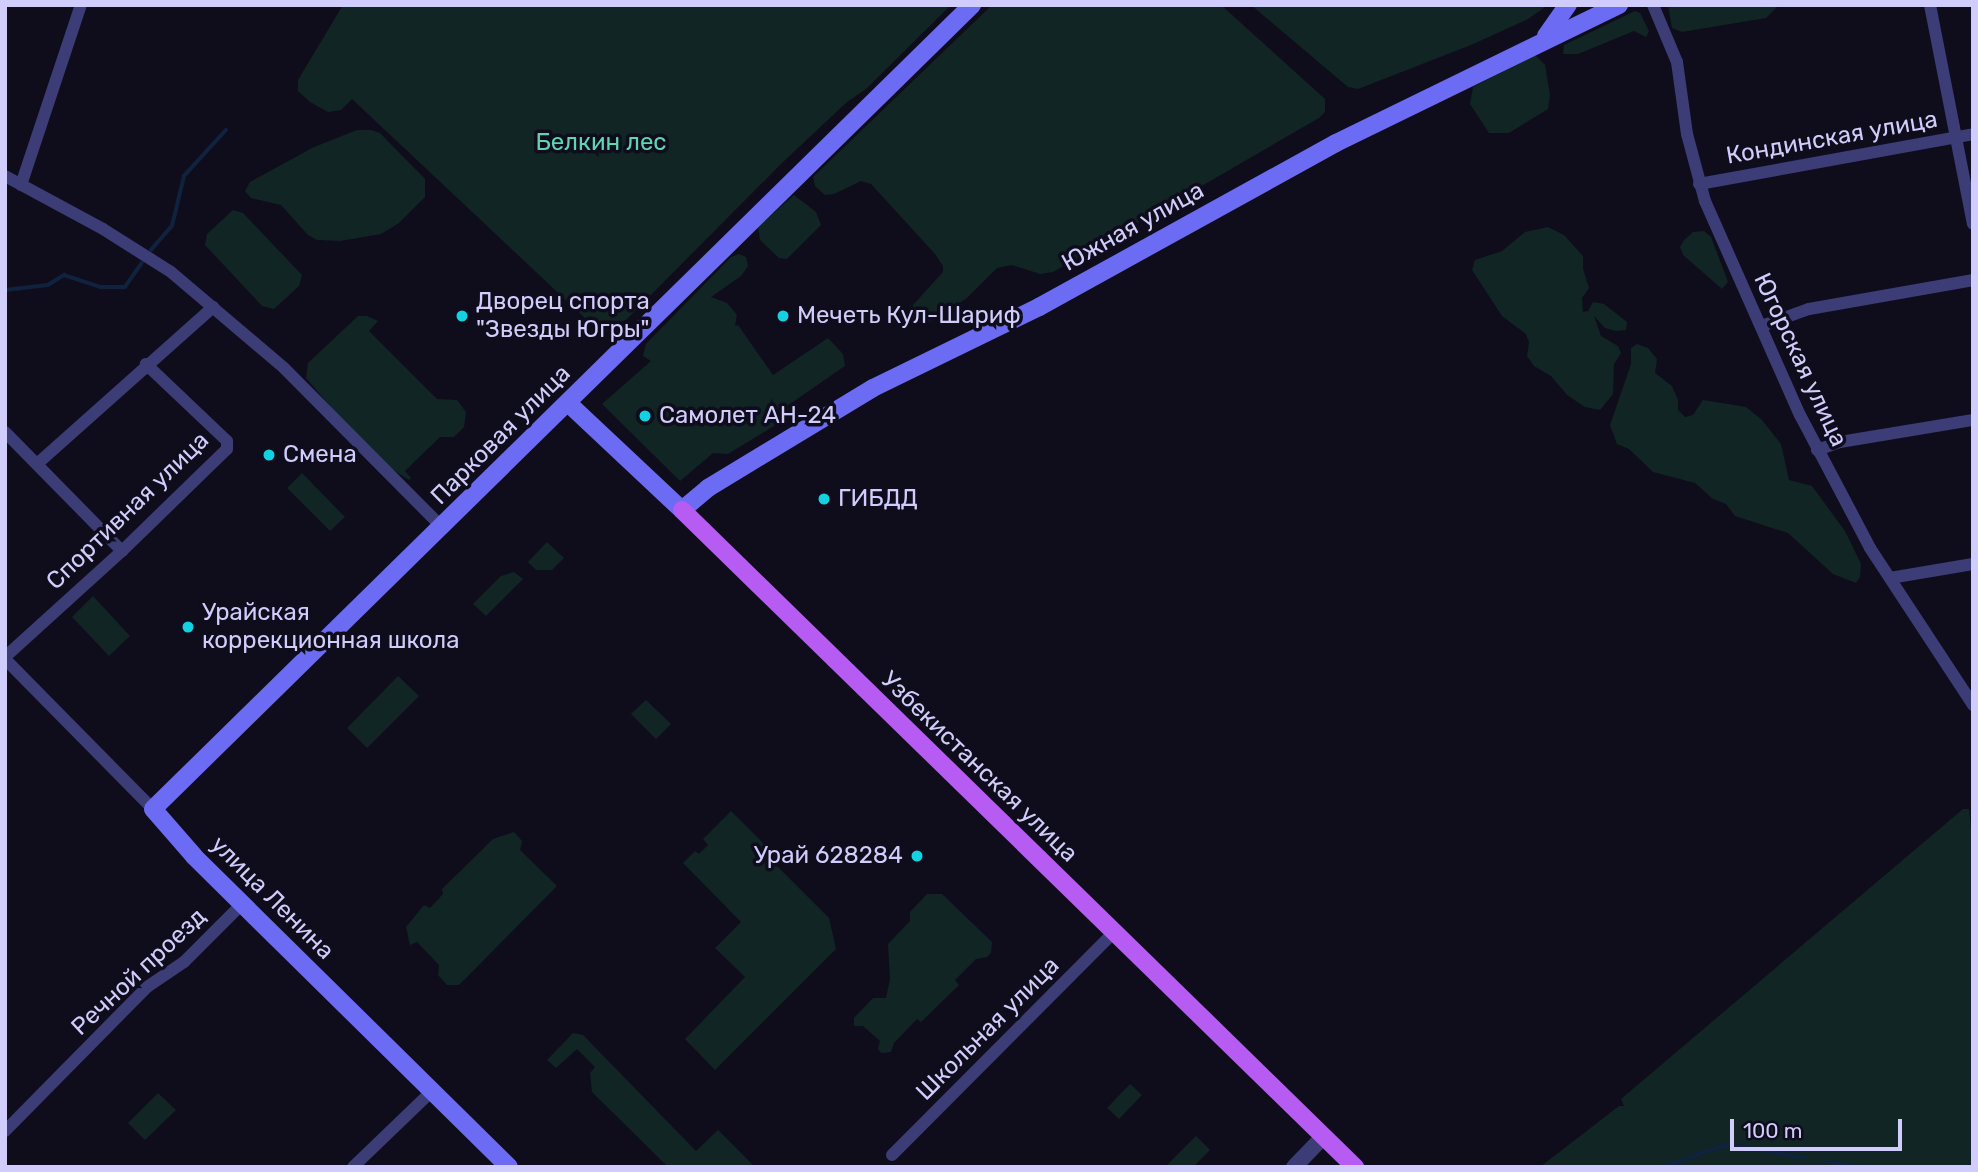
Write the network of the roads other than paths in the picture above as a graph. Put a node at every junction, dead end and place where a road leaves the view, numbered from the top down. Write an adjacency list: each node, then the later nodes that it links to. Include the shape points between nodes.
1 (81, 5): 13 (street)
2 (972, 5): 19 (main road, Парковая улица)
3 (1568, 5): 8 (main road)
4 (1619, 5): 7 (main road, Южная улица)
5 (1653, 5): 12 (street, Югорская улица, via 1677,62)
6 (1930, 5): 10 (street)
7 (1599, 9): 8 (main road, Южная улица)
8 (1540, 42): 24 (main road, Южная улица, via 1336,143 1039,307 873,388 708,488)
9 (1973, 134): 10 (street, Кондинская улица)
10 (1957, 137): 12 (street, Кондинская улица); 14 (street)
11 (5, 176): 13 (street)
12 (1699, 184): 17 (street, Югорская улица)
13 (21, 185): 16 (street, via 155,261)
14 (1973, 224)
15 (1973, 280): 17 (street, via 1809,309)
16 (213, 307): 18 (street); 25 (street, via 284,368)
17 (1762, 326): 22 (street, Югорская улица)
18 (146, 364): 23 (street); 26 (street, Спортивная улица, via 228,445)
19 (568, 403): 24 (main road, Узбекистанская улица); 25 (main road, Парковая улица)
20 (1973, 420): 22 (street, via 1840,442)
21 (5, 432): 23 (street)
22 (1817, 450): 28 (street, Югорская улица)
23 (37, 464): 26 (street)
24 (682, 510): 33 (main road, Узбекистанская улица)
25 (442, 527): 31 (main road, Парковая улица)
26 (122, 551): 29 (street, Спортивная улица)
27 (1973, 564): 28 (street)
28 (1890, 578): 30 (street, Югорская улица)
29 (5, 658): 31 (street, улица Ленина)
30 (1973, 705)
31 (153, 809): 32 (main road, улица Ленина)
32 (242, 904): 34 (main road, улица Ленина); 35 (street, Речной проезд, via 184,962 147,987)
33 (1113, 933): 36 (main road, Узбекистанская улица); 37 (street, Школьная улица)
34 (432, 1091): 38 (street); 39 (main road, улица Ленина)
35 (5, 1131)
36 (1324, 1136): 40 (street); 41 (main road, Узбекистанская улица)
37 (892, 1155)
38 (353, 1167)
39 (509, 1167)
40 (1294, 1167)
41 (1355, 1167)

